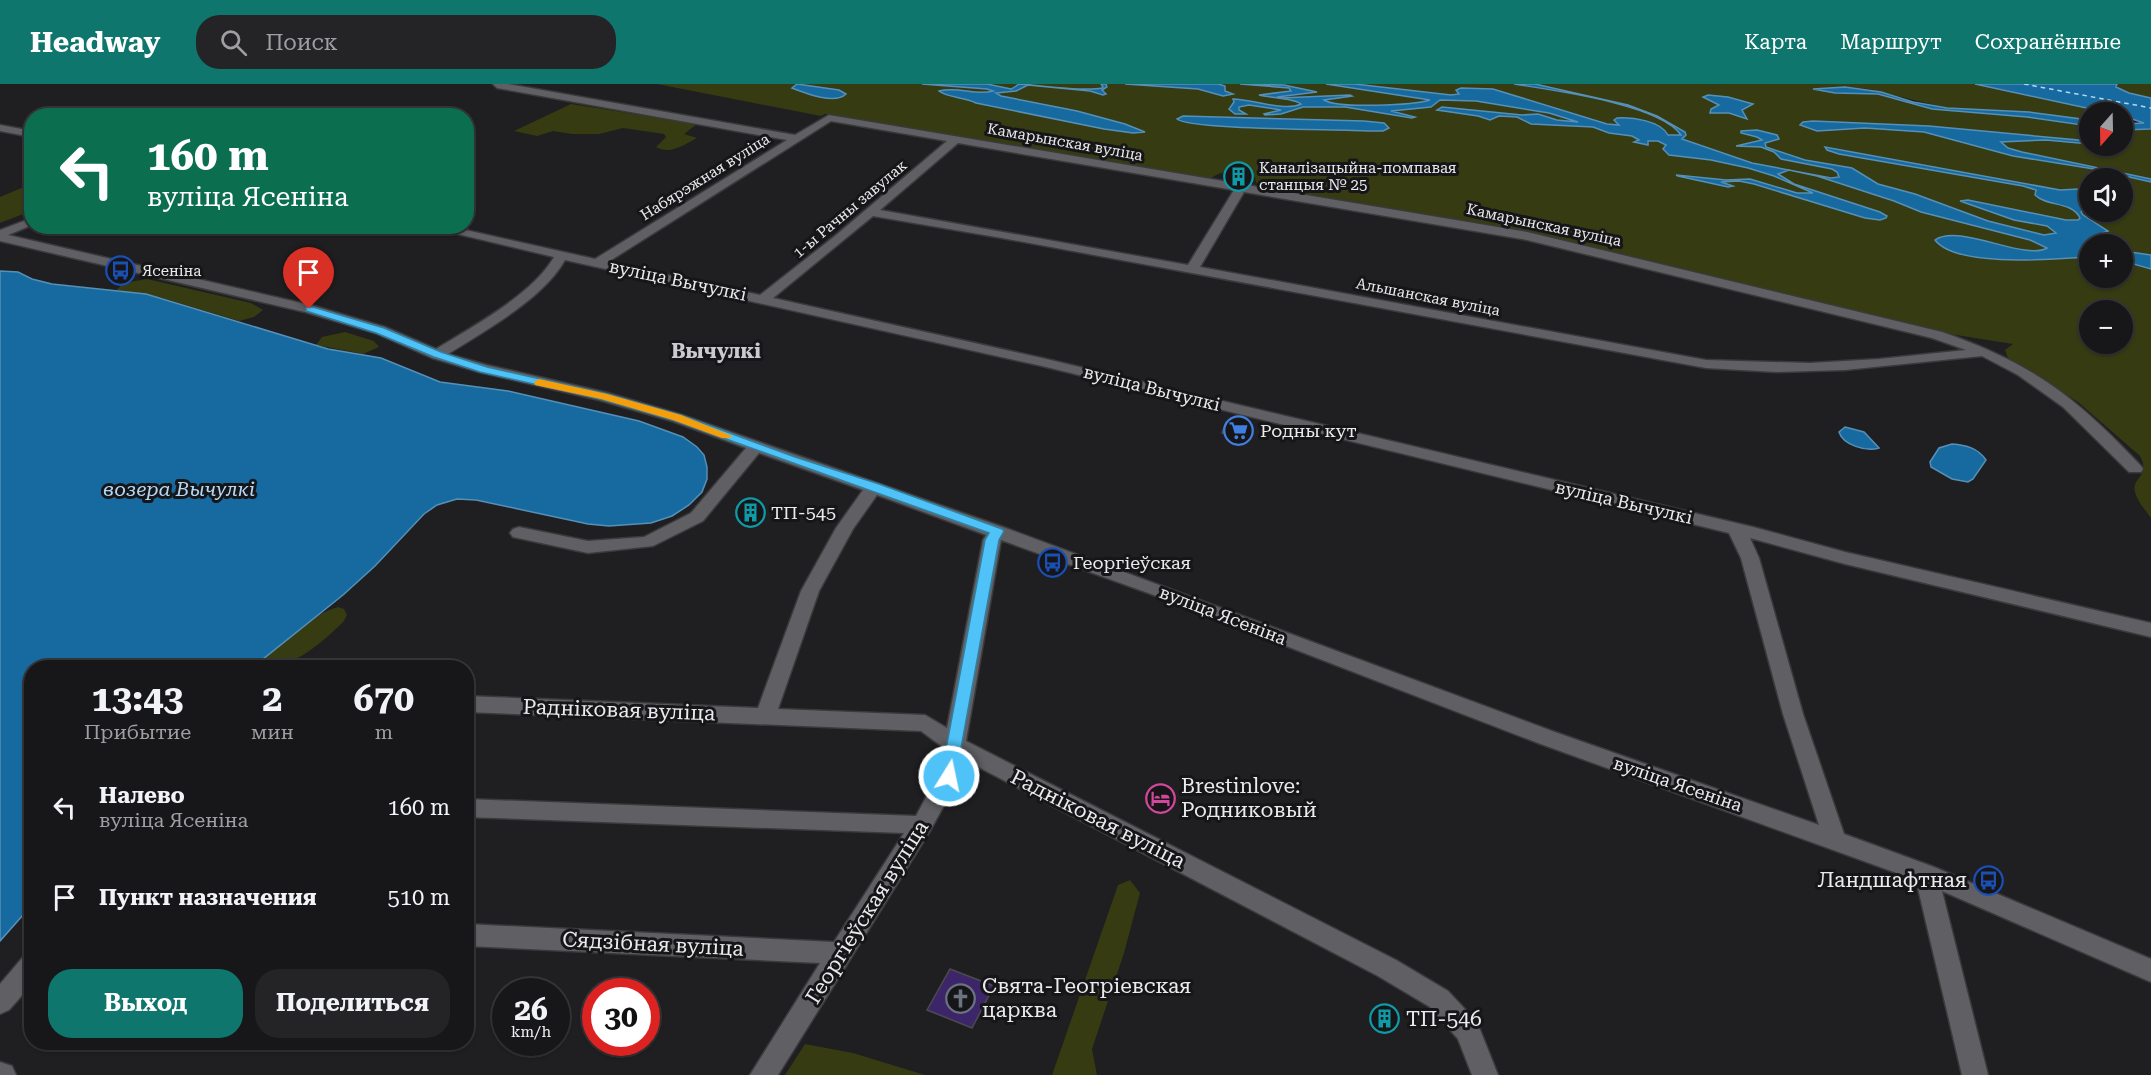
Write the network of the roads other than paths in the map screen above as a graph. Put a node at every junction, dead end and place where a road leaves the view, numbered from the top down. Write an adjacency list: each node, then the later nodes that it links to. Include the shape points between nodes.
1 (497, 85): 5 (street)
2 (829, 118): 5 (street, Набярэжная вуліца); 6 (street, Камарынская вуліца)
3 (0, 128): 4 (street)
4 (24, 132)
5 (795, 138): 13 (street, Набярэжная вуліца)
6 (955, 140): 7 (street, Камарынская вуліца); 8 (street, 1-ы Рачны завулак)
7 (1241, 189): 14 (street); 16 (street, Камарынская вуліца, via 1527,236 1937,335)
8 (869, 212): 14 (street, Альшанская вуліца); 15 (street, 1-ы Рачны завулак)
9 (24, 224): 11 (street)
10 (466, 234): 12 (street, вуліца Вычулкі)
11 (0, 235): 17 (street, вуліца Ясеніна, via 309,309 380,330)
12 (562, 255): 13 (street, вуліца Вычулкі); 17 (street, via 543,280)
13 (597, 262): 15 (street, вуліца Вычулкі)
14 (1192, 269): 16 (street, Альшанская вуліца, via 1706,364 1777,369 1891,364)
15 (764, 299): 21 (street, вуліца Вычулкі)
16 (1985, 351): 19 (street, Камарынская вуліца, via 2032,376 2071,404)
17 (437, 354): 18 (street, вуліца Ясеніна, via 635,405)
18 (755, 447): 20 (street, вуліца Ясеніна); 23 (street, via 697,517 647,542 588,547)
19 (2135, 469)
20 (874, 487): 22 (street, вуліца Ясеніна); 26 (street, via 844,528 810,591)
21 (1735, 529): 24 (street, вуліца Вычулкі); 30 (street, via 1750,558 1793,714)
22 (997, 531): 27 (street, Георгіеўская вуліца, via 992,540); 30 (street, вуліца Ясеніна, via 1545,737)
23 (519, 533)
24 (2151, 630)
25 (474, 704): 26 (street, Радніковая вуліца)
26 (766, 715): 27 (street, Радніковая вуліца, via 925,723)
27 (955, 745): 29 (street, Георгіеўская вуліца, via 949,776); 38 (street, Радніковая вуліца, via 1387,968 1439,999 1468,1031)
28 (474, 808): 29 (street)
29 (922, 825): 33 (street, Георгіеўская вуліца)
30 (1834, 840): 31 (street, вуліца Ясеніна)
31 (1926, 874): 34 (street, вуліца Ясеніна); 39 (street)
32 (474, 935): 33 (street, Сядзібная вуліца)
33 (839, 953): 37 (street, Георгіеўская вуліца)
34 (2151, 971)
35 (24, 974): 36 (street)
36 (0, 1002)
37 (763, 1075)
38 (1485, 1075)
39 (1975, 1075)

